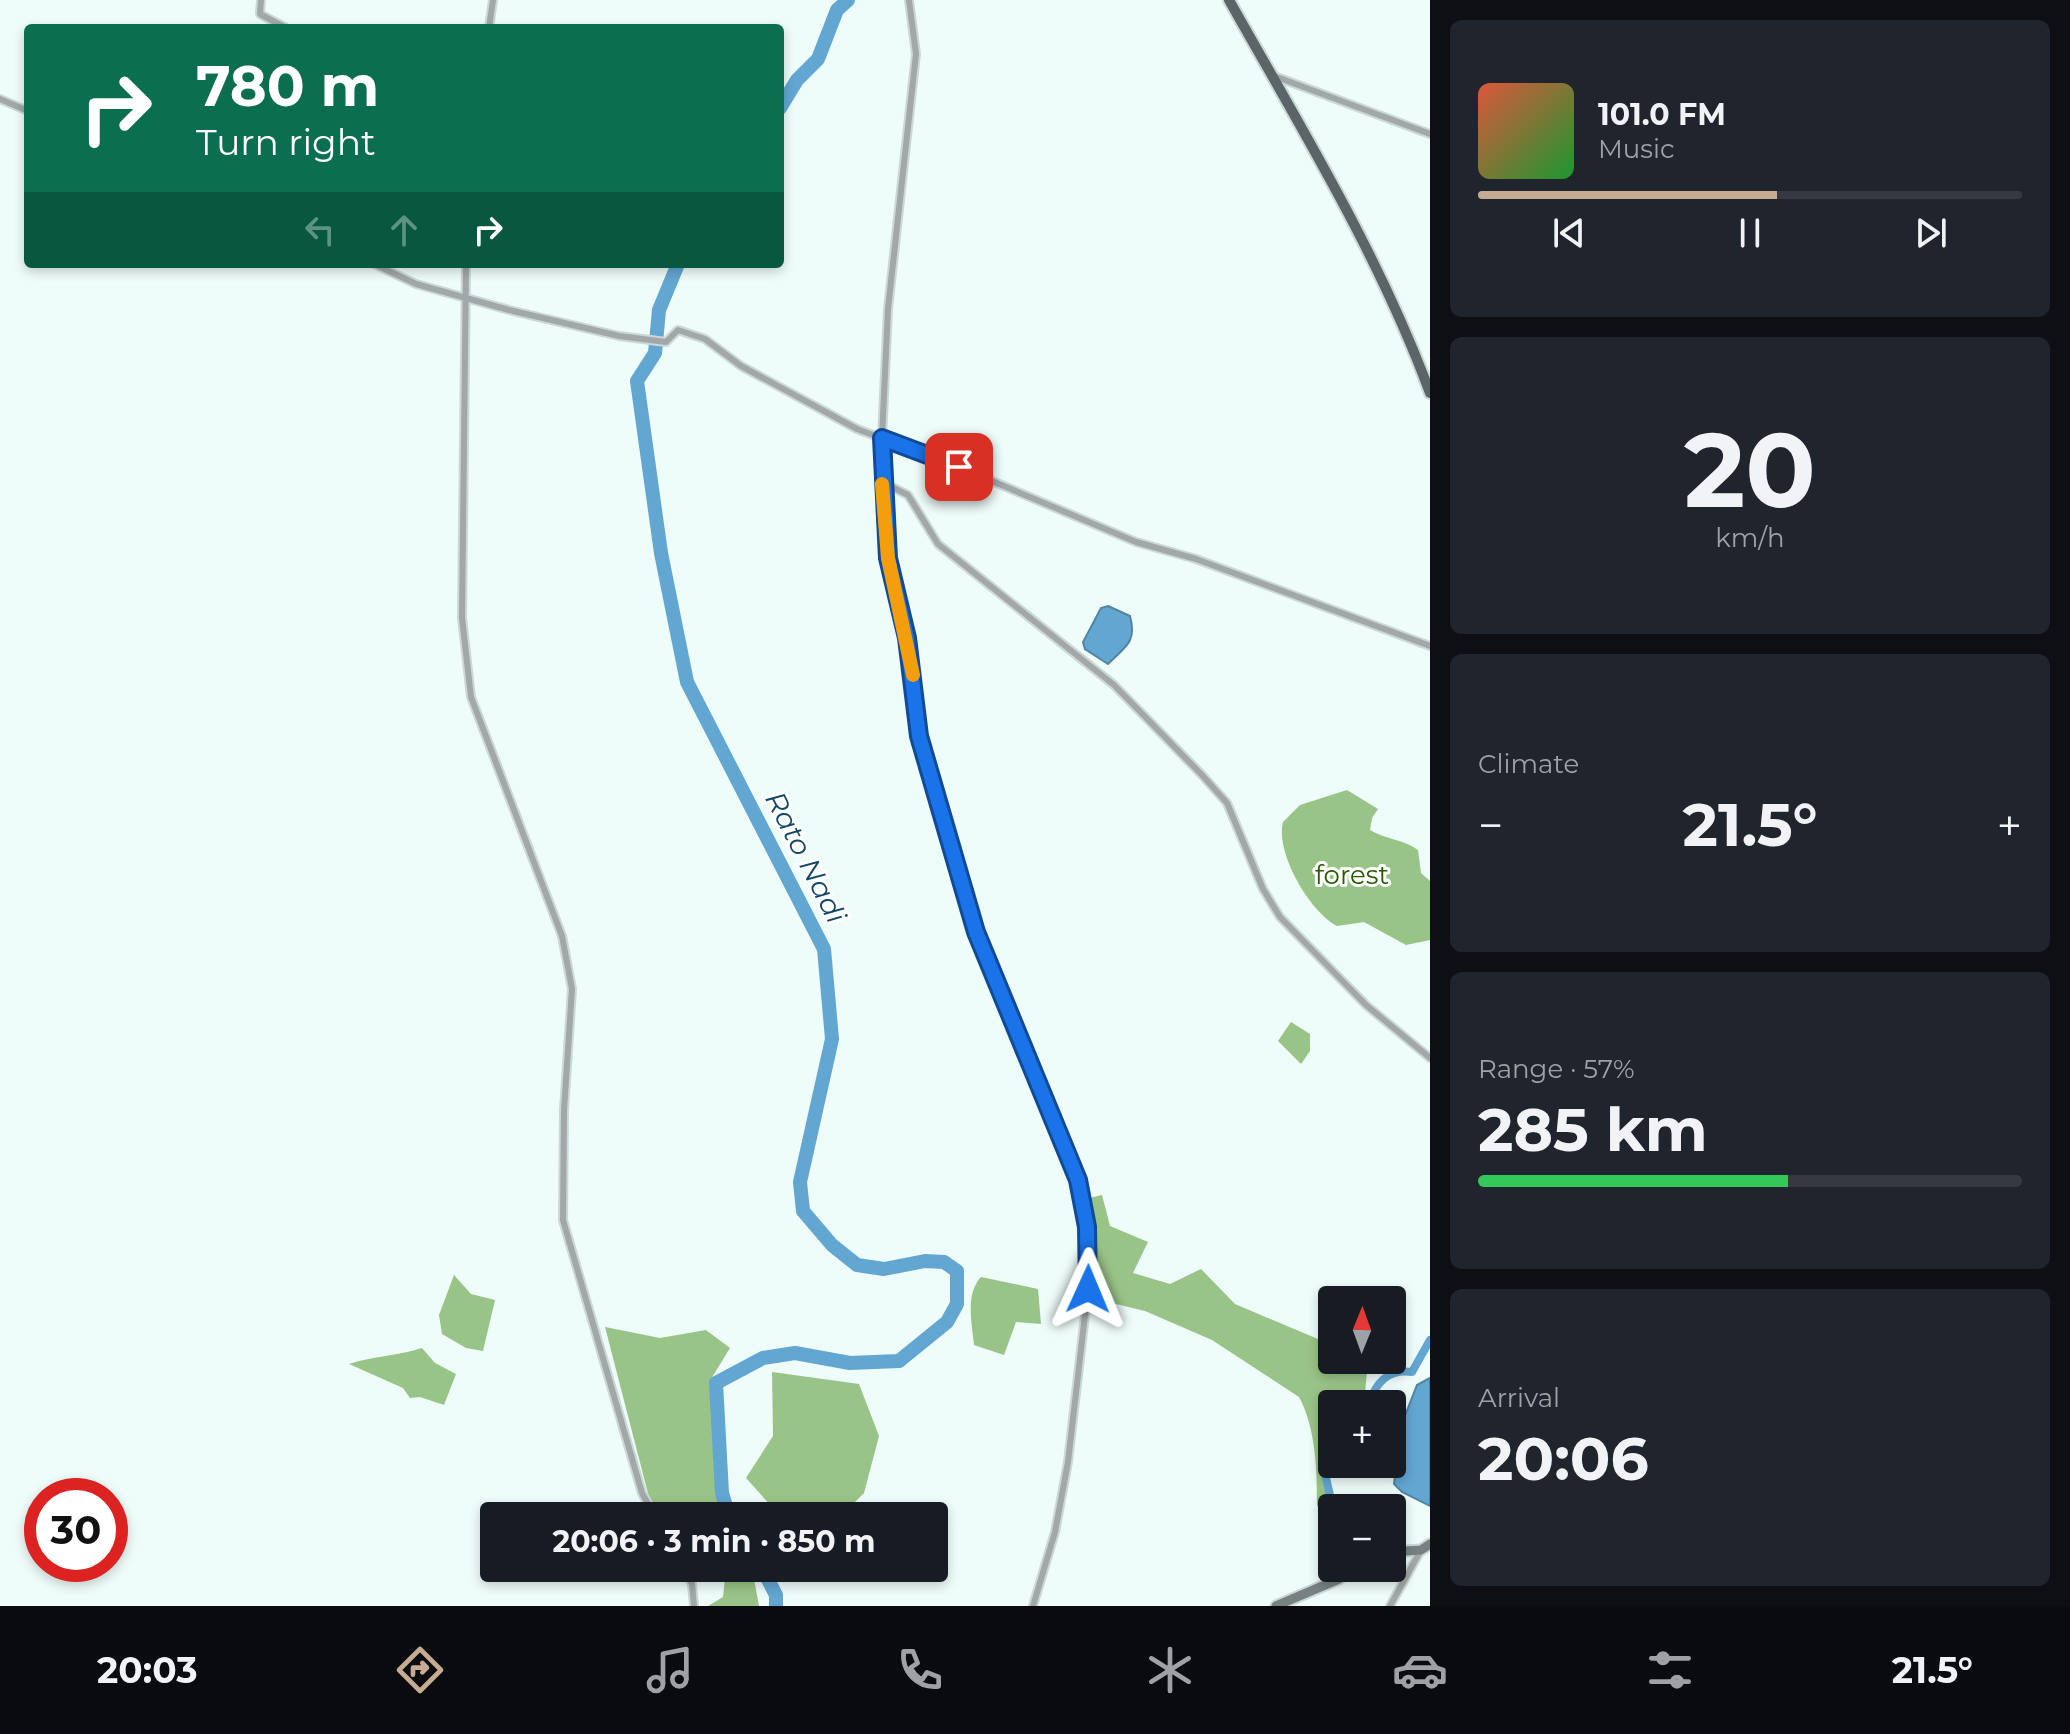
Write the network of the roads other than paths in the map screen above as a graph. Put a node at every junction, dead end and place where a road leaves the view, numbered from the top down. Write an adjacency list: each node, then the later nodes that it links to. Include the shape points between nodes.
1 (261, 0): 5 (street, via 260,14)
2 (493, 0): 6 (street)
3 (909, 0): 15 (street, via 916,54 888,309)
4 (1229, 0): 7 (main road)
5 (279, 24)
6 (490, 24)
7 (1274, 76): 10 (street); 14 (main road, via 1362,240 1418,356)
8 (0, 99): 9 (street)
9 (24, 109)
10 (1430, 134)
11 (382, 268): 13 (street)
12 (466, 268): 13 (street)
13 (465, 297): 15 (street, via 586,329 666,342 678,330 705,339 761,378); 19 (street, via 462,618 471,697 562,936 572,989 563,1220)
14 (1430, 393)
15 (882, 438): 16 (street); 17 (street, via 1136,542)
16 (882, 482): 18 (street, via 908,495 938,544 1114,685 1202,775 1231,810 1280,917 1366,1005); 24 (street, via 888,558 907,638 919,736 992,977 1078,1180 1086,1214 1090,1271 1075,1414 1055,1532)
17 (1430, 646)
18 (1430, 1058)
19 (647, 1502)
20 (1425, 1547): 26 (street)
21 (691, 1582): 23 (street)
22 (1332, 1582): 25 (street)
23 (694, 1606)
24 (1033, 1606)
25 (1276, 1606)
26 (1390, 1606)

